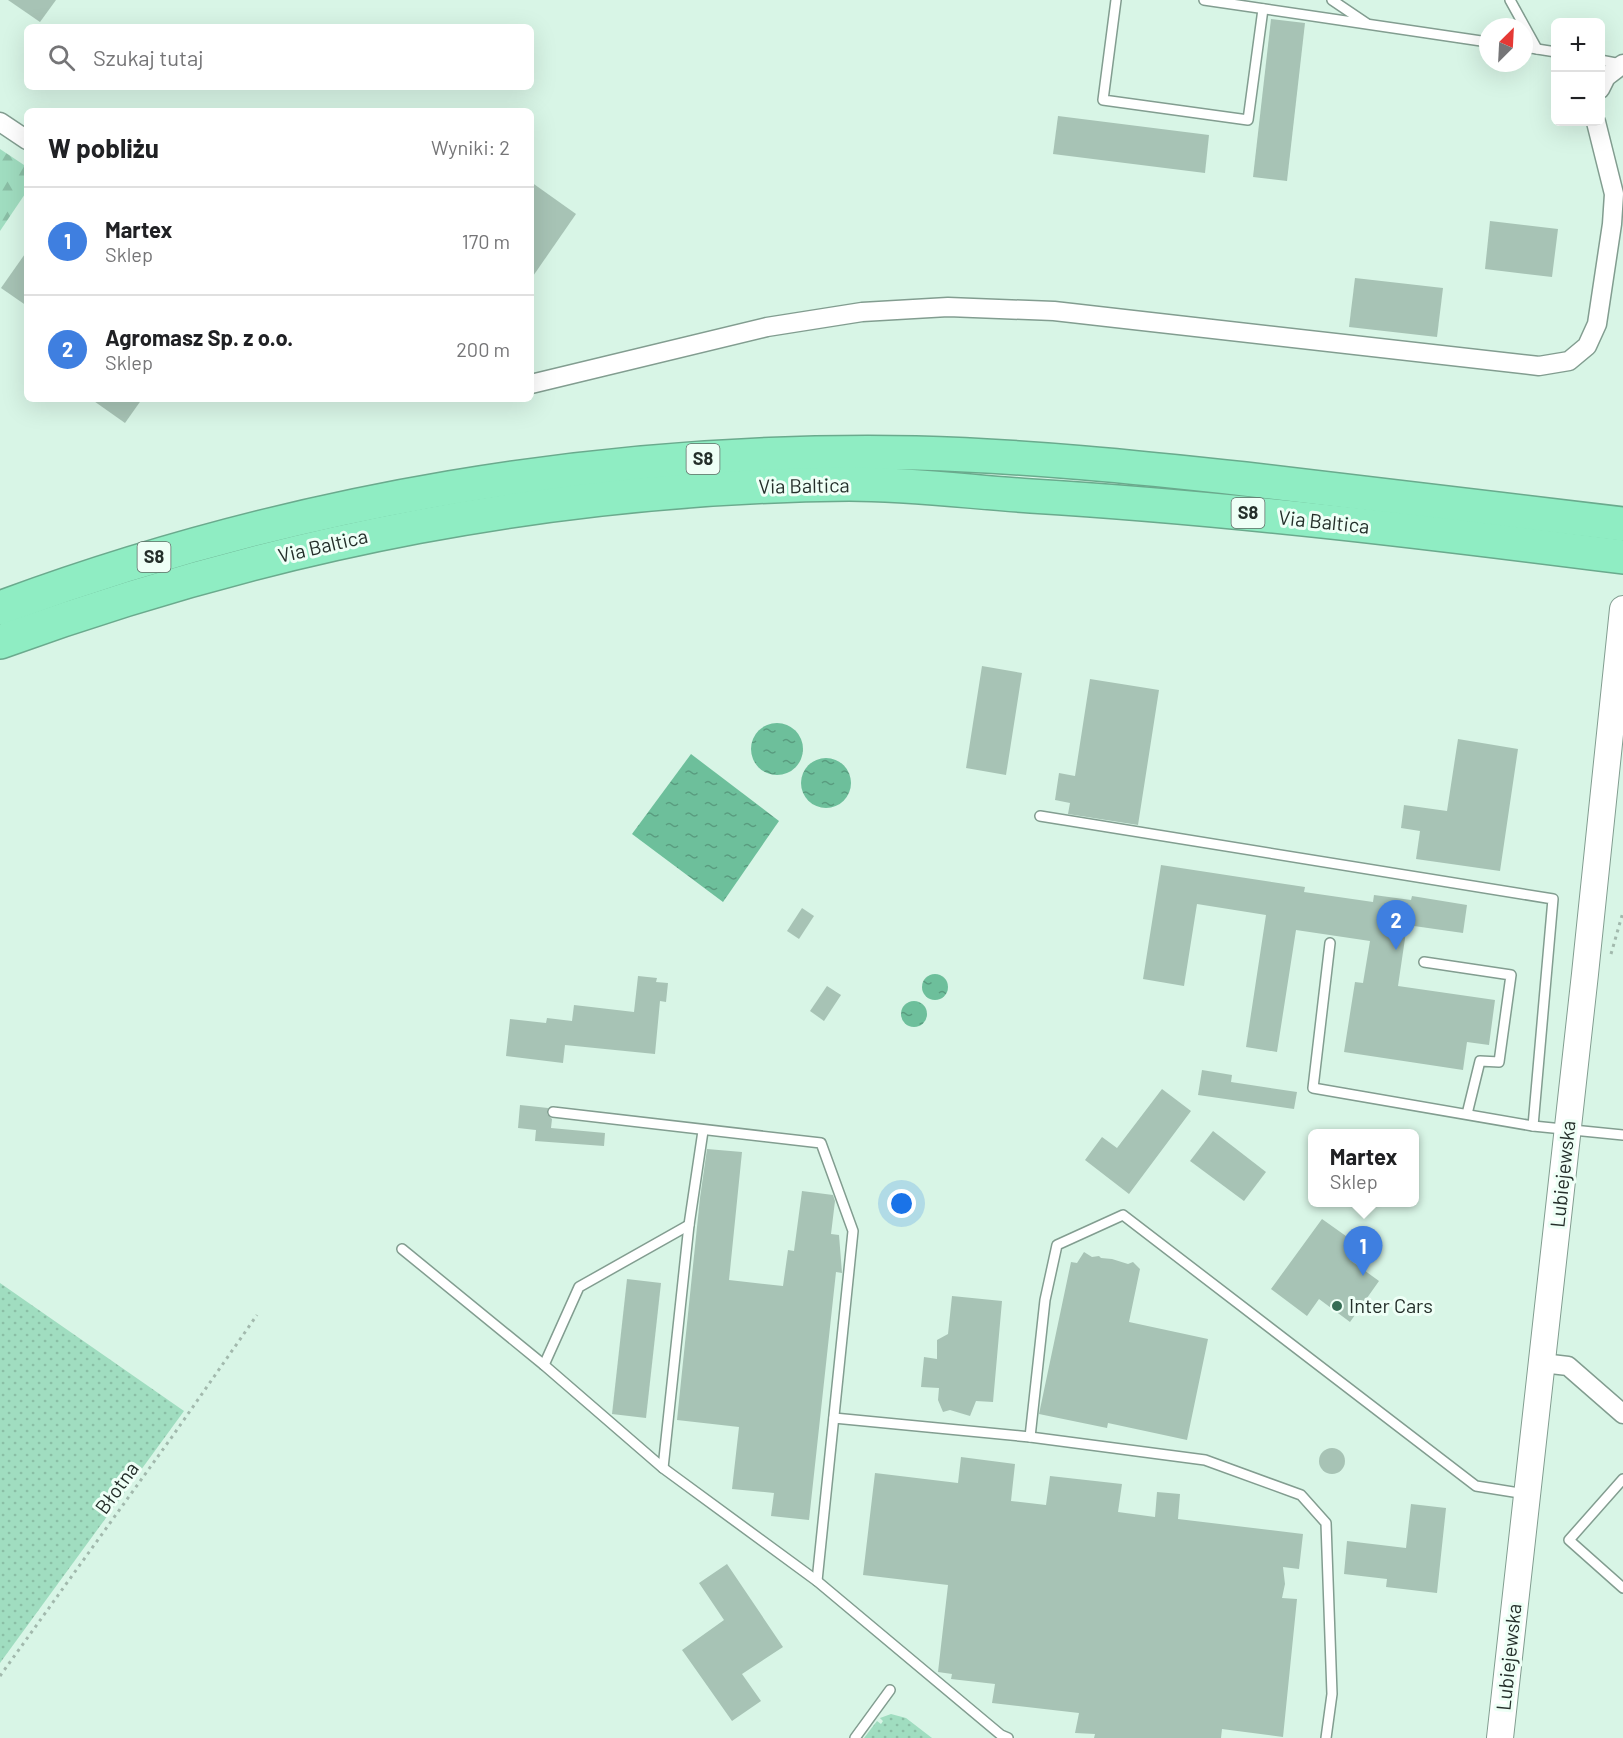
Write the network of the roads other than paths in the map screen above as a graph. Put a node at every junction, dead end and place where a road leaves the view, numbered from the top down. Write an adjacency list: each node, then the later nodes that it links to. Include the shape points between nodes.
1 (1116, 0): 5 (lane, via 1103,100 1248,120)
2 (1204, 0): 5 (lane)
3 (1332, 0): 6 (lane)
4 (1510, 0): 9 (lane)
5 (1263, 9): 6 (lane)
6 (1368, 24): 7 (lane)
7 (1479, 41)
8 (1533, 48): 9 (lane)
9 (1537, 49): 10 (lane)
10 (1551, 51)
11 (1605, 61): 12 (lane)
12 (1622, 64): 13 (street)
13 (1605, 79)
14 (0, 122): 16 (street)
15 (1597, 126): 17 (street, via 1614,194 1612,224 1597,324 1587,346 1569,361 1539,366 1054,311 948,307 862,312 767,327)
16 (24, 138)
17 (534, 383)
18 (1623, 524): 20 (highway, Via Baltica / S8, via 1100,463 918,453 745,456 632,464 387,500 159,555)
19 (1623, 556): 23 (highway, Via Baltica / S8, via 1111,500 855,484 741,488 541,506 333,543 151,591)
20 (0, 608)
21 (1623, 609): 22 (main road, Lubiejewska)
22 (1622, 614): 30 (main road, Lubiejewska)
23 (0, 642)
24 (1040, 816): 29 (lane, via 1553,898)
25 (1330, 943): 28 (lane, via 1313,1088)
26 (1424, 962): 28 (lane, via 1511,975 1499,1062 1480,1061)
27 (553, 1112): 31 (lane)
28 (1467, 1114): 29 (lane)
29 (1533, 1126): 30 (lane)
30 (1568, 1129): 32 (lane); 35 (main road, Lubiejewska)
31 (704, 1131): 33 (lane); 38 (lane, via 821,1143 853,1231)
32 (1623, 1135)
33 (689, 1225): 36 (lane, via 579,1287); 40 (lane)
34 (402, 1249): 36 (lane)
35 (1542, 1363): 37 (street, via 1568,1366); 42 (main road, Lubiejewska)
36 (544, 1365): 40 (lane)
37 (1623, 1414)
38 (834, 1418): 39 (lane); 43 (lane)
39 (1030, 1437): 42 (lane, via 1045,1300 1057,1245 1123,1215 1476,1486); 48 (lane, via 1205,1460 1301,1495 1326,1523 1332,1694)
40 (663, 1468): 43 (lane)
41 (1623, 1479): 44 (lane, via 1569,1540)
42 (1526, 1494): 49 (main road, Lubiejewska)
43 (817, 1581): 47 (lane)
44 (1623, 1588)
45 (890, 1690): 46 (lane)
46 (855, 1738)
47 (1008, 1738)
48 (1326, 1738)
49 (1500, 1738)

